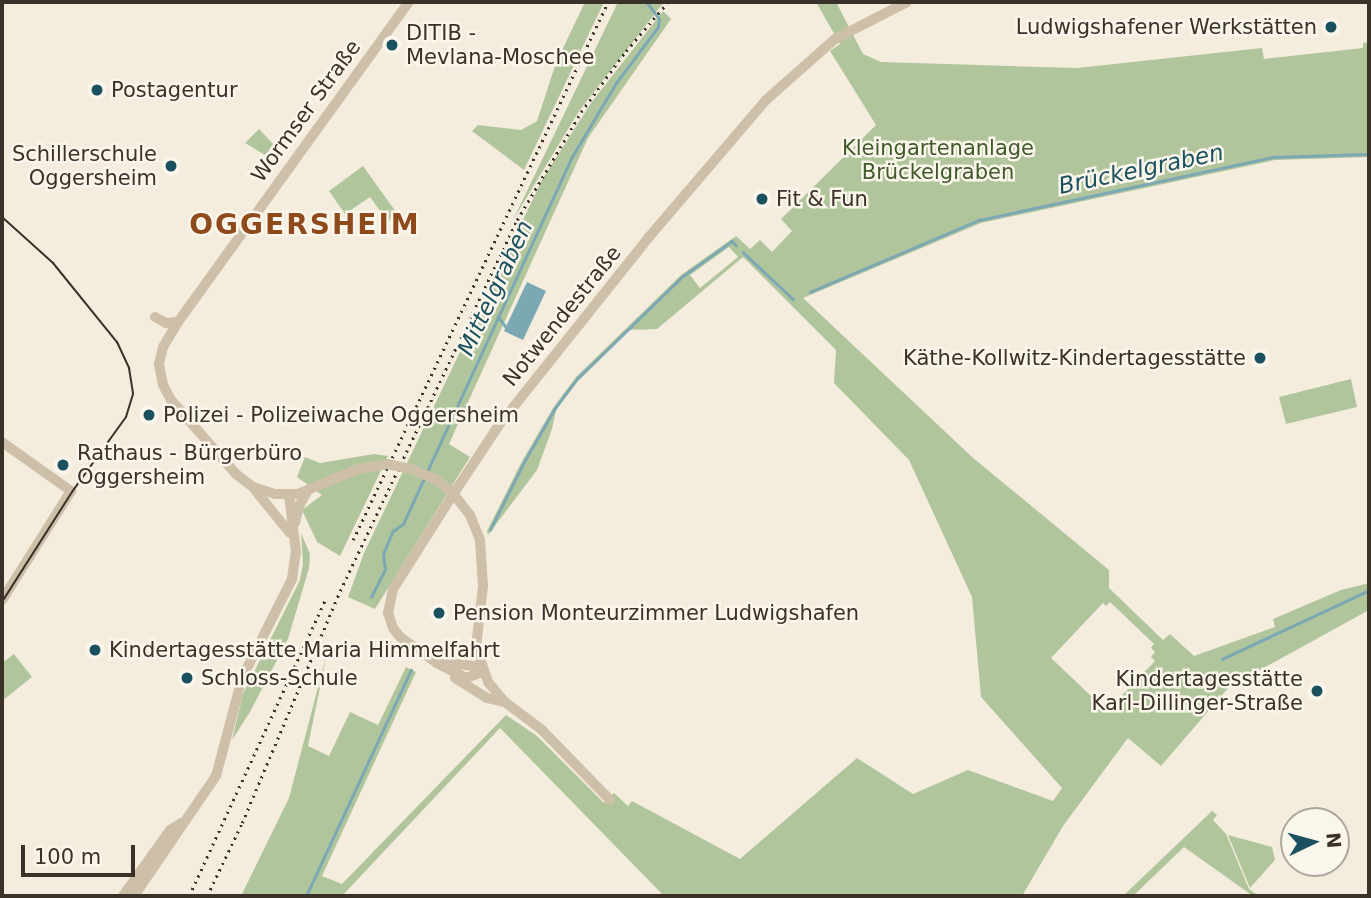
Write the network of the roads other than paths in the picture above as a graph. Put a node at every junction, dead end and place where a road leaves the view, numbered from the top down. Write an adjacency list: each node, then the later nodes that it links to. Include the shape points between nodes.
1 (409, 2): 4 (street, Wormser Straße)
2 (906, 2): 12 (street, Notwendestraße, via 855,27 811,58 766,100 499,425 393,589 388,606 389,620 407,643)
3 (155, 317): 4 (street, via 166,323)
4 (178, 322): 6 (street, Wormser Straße, via 163,347 159,370 165,392 221,458)
5 (2, 442): 10 (street, via 71,491)
6 (253, 487): 8 (street); 9 (street)
7 (308, 490): 8 (street); 9 (street, via 296,515); 11 (street, bridge, via 358,469 401,466 435,479 461,502 476,527 483,552)
8 (289, 495): 9 (street)
9 (294, 534): 17 (street, via 292,579 242,678 216,776)
10 (2, 600)
11 (476, 647): 13 (street); 14 (street)
12 (437, 663): 13 (street); 14 (street, via 466,678); 15 (street, via 487,698)
13 (454, 664): 14 (street)
14 (481, 669): 15 (street)
15 (505, 702): 16 (street, via 542,730)
16 (610, 800)
17 (167, 842): 18 (street); 19 (street)
18 (123, 896)
19 (134, 896)

